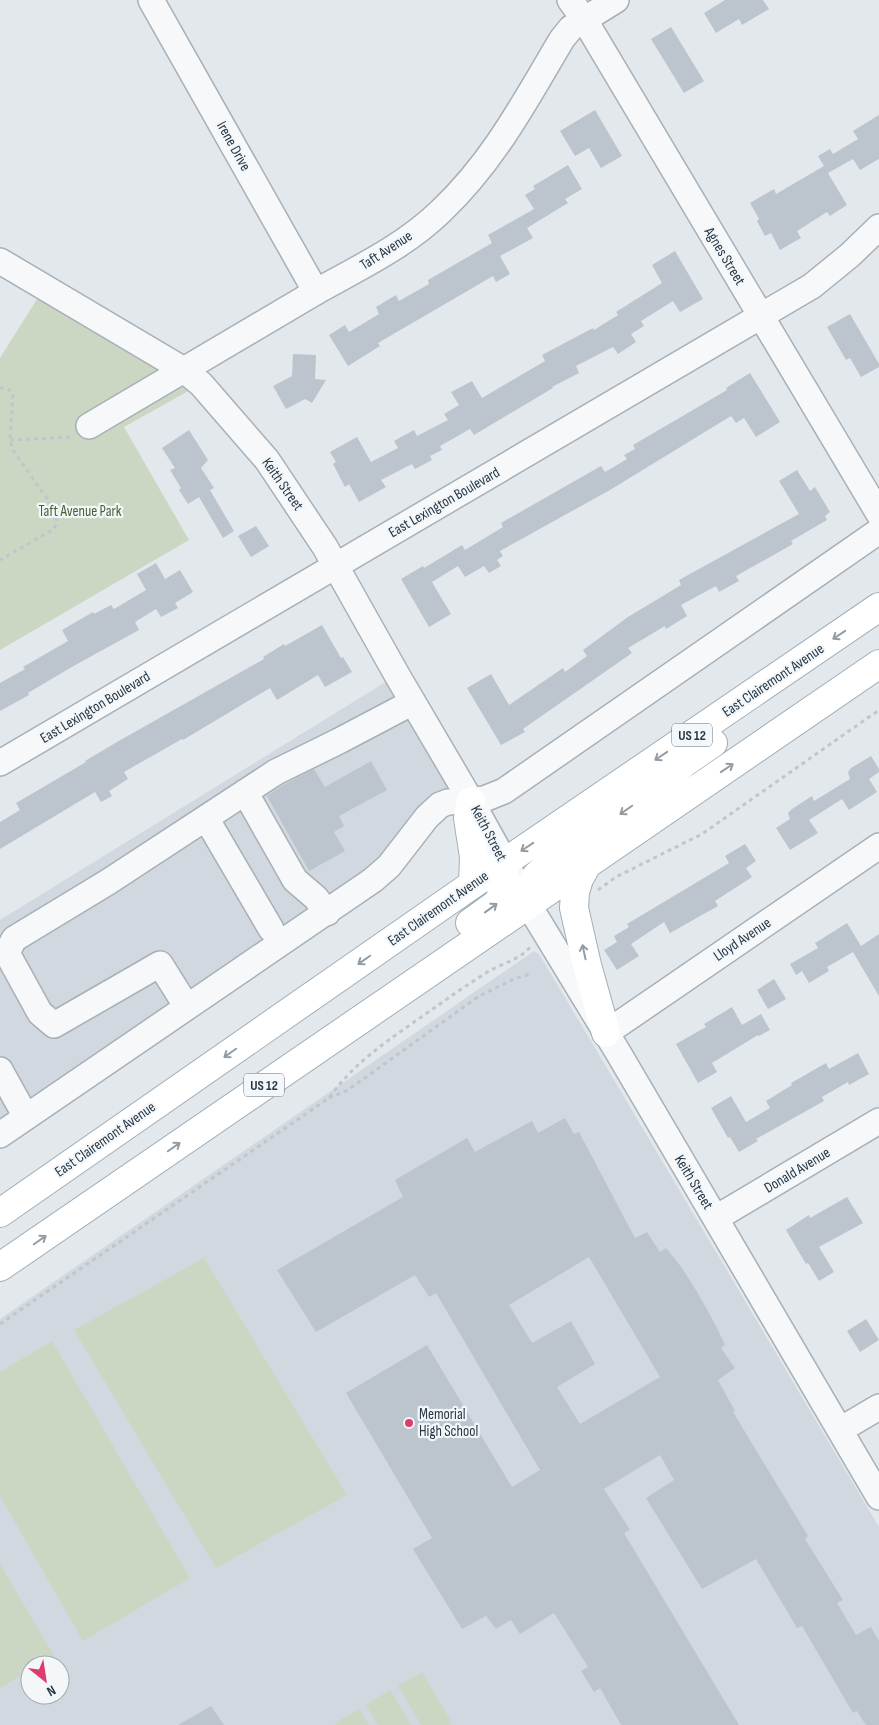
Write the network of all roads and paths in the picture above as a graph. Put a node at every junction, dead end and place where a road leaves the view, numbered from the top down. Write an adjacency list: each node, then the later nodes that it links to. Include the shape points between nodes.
1 (151, 0): 6 (street, Irene Drive)
2 (616, 0): 3 (street, Taft Avenue)
3 (577, 10): 6 (street, Taft Avenue, via 571,28 504,138 473,178 447,205 398,246); 7 (street, Agnes Street)
4 (879, 227): 7 (street, East Lexington Boulevard, via 812,286)
5 (0, 261): 8 (street, Keith Street)
6 (316, 292): 8 (street, Taft Avenue)
7 (761, 316): 12 (street, Agnes Street); 15 (street, East Lexington Boulevard)
8 (184, 370): 10 (street, Taft Avenue); 15 (street, Keith Street, via 267,460)
9 (0, 388): 11 (path, via 8,388 13,394)
10 (83, 431): 11 (path)
11 (10, 440): 14 (path, via 13,450 54,509 58,522 54,529)
12 (879, 514)
13 (879, 531): 23 (street, via 504,791)
14 (0, 560)
15 (336, 565): 19 (street, Keith Street); 21 (street, East Lexington Boulevard)
16 (879, 607): 26 (main road, East Clairemont Avenue / US 12, one-way to 26)
17 (879, 629): 29 (main road, one-way to 29, via 684,763 636,803 552,862 536,876 529,888)
18 (879, 664): 27 (main road, US 12, one-way to 18)
19 (413, 702): 22 (street, via 276,772); 23 (street, Keith Street)
20 (879, 710): 30 (path, via 702,834 616,876)
21 (0, 763)
22 (245, 792): 24 (street); 31 (street, via 296,880)
23 (471, 801): 26 (street, Keith Street); 28 (main road, via 468,818 474,857); 31 (street, via 448,802 433,811 381,874)
24 (206, 818): 32 (street); 35 (street, via 14,939 7,953 40,1013 54,1025 160,964)
25 (879, 846): 36 (street, Lloyd Avenue)
26 (504, 863): 28 (main road, East Clairemont Avenue / US 12); 29 (street, Keith Street); 37 (main road, one-way to 26, via 345,1014 499,902 505,881)
27 (588, 863): 29 (main road, US 12); 30 (main road, via 577,885)
28 (473, 884): 43 (main road, East Clairemont Avenue / US 12, one-way to 43)
29 (528, 904): 33 (street, Keith Street); 37 (main road, US 12)
30 (574, 908): 36 (main road, one-way to 30)
31 (326, 912): 35 (street)
32 (270, 929)
33 (544, 930): 36 (street, Keith Street); 39 (path, via 521,956 498,965 377,1049 357,1065)
34 (530, 974): 39 (path, via 479,996 348,1090)
35 (187, 1007): 40 (street)
36 (606, 1033): 45 (street, Keith Street)
37 (303, 1058): 47 (main road, US 12, one-way to 37)
38 (0, 1070): 40 (street)
39 (329, 1098): 48 (path)
40 (26, 1116): 42 (street)
41 (879, 1121): 45 (street, Donald Avenue)
42 (0, 1134)
43 (26, 1194): 44 (main road, East Clairemont Avenue / US 12); 46 (main road)
44 (0, 1213)
45 (716, 1218): 50 (street, Keith Street)
46 (0, 1226)
47 (0, 1267)
48 (0, 1324)
49 (879, 1407): 50 (street)
50 (840, 1430): 51 (street, Keith Street)
51 (879, 1497)

